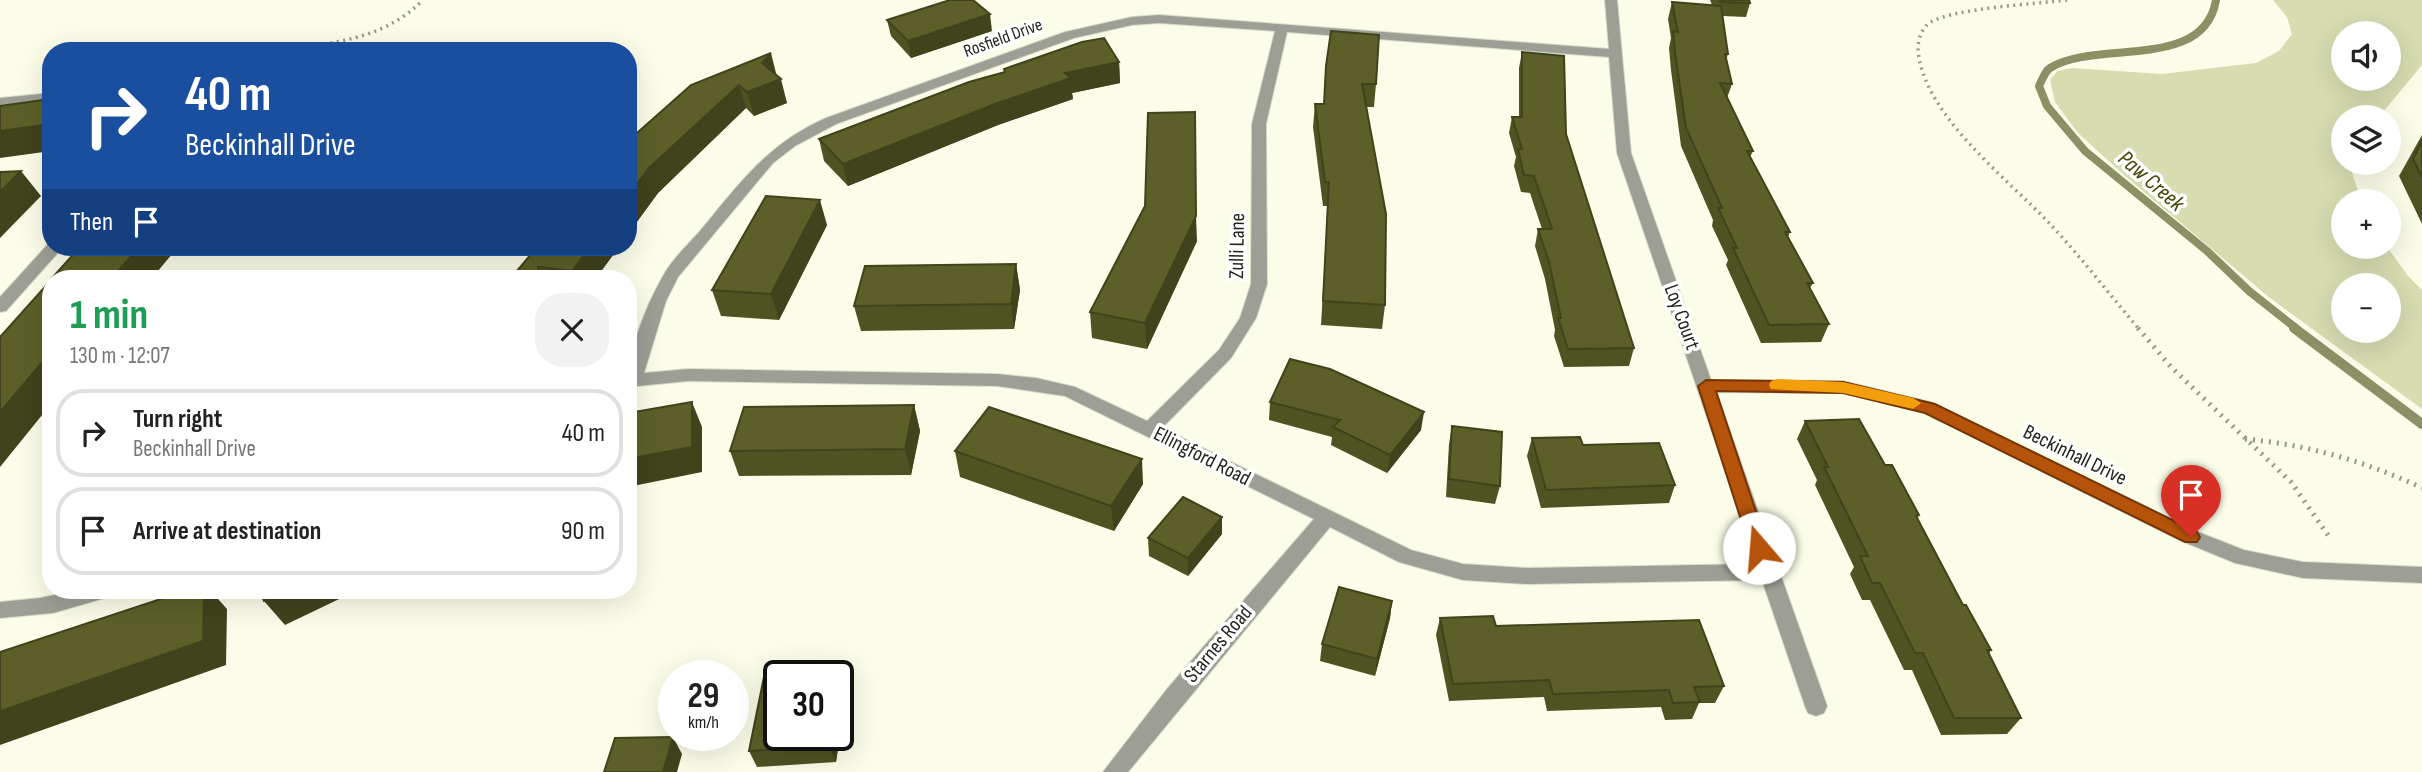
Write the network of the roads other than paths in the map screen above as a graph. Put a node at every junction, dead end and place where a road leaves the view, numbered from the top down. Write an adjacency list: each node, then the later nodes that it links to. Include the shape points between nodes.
1 (1611, 0): 3 (street, Loy Court)
2 (1282, 28): 3 (street, Rosfield Drive); 8 (street, Rosfield Drive, via 1159,19 1106,26 809,130 768,160 671,275); 11 (street, Zulli Lane, via 1259,124 1259,284 1248,318 1225,354)
3 (1614, 53): 10 (street, Loy Court, via 1624,153)
4 (42, 98): 5 (street)
5 (0, 103)
6 (47, 256): 7 (street)
7 (0, 307)
8 (637, 361)
9 (637, 380): 11 (street, Ellingford Road, via 737,376 1023,383 1069,391)
10 (1706, 386): 13 (street, Loy Court); 14 (street, Beckinhall Drive, via 1843,387 1890,397 1930,408 2191,537 2242,557 2303,570)
11 (1150, 429): 12 (street, Ellingford Road)
12 (1326, 518): 13 (street, Ellingford Road, via 1406,556 1463,572 1528,576); 18 (street, Starnes Road)
13 (1767, 572): 17 (street, Loy Court)
14 (2422, 575)
15 (79, 599): 16 (street)
16 (0, 610)
17 (1816, 706)
18 (1114, 772)

